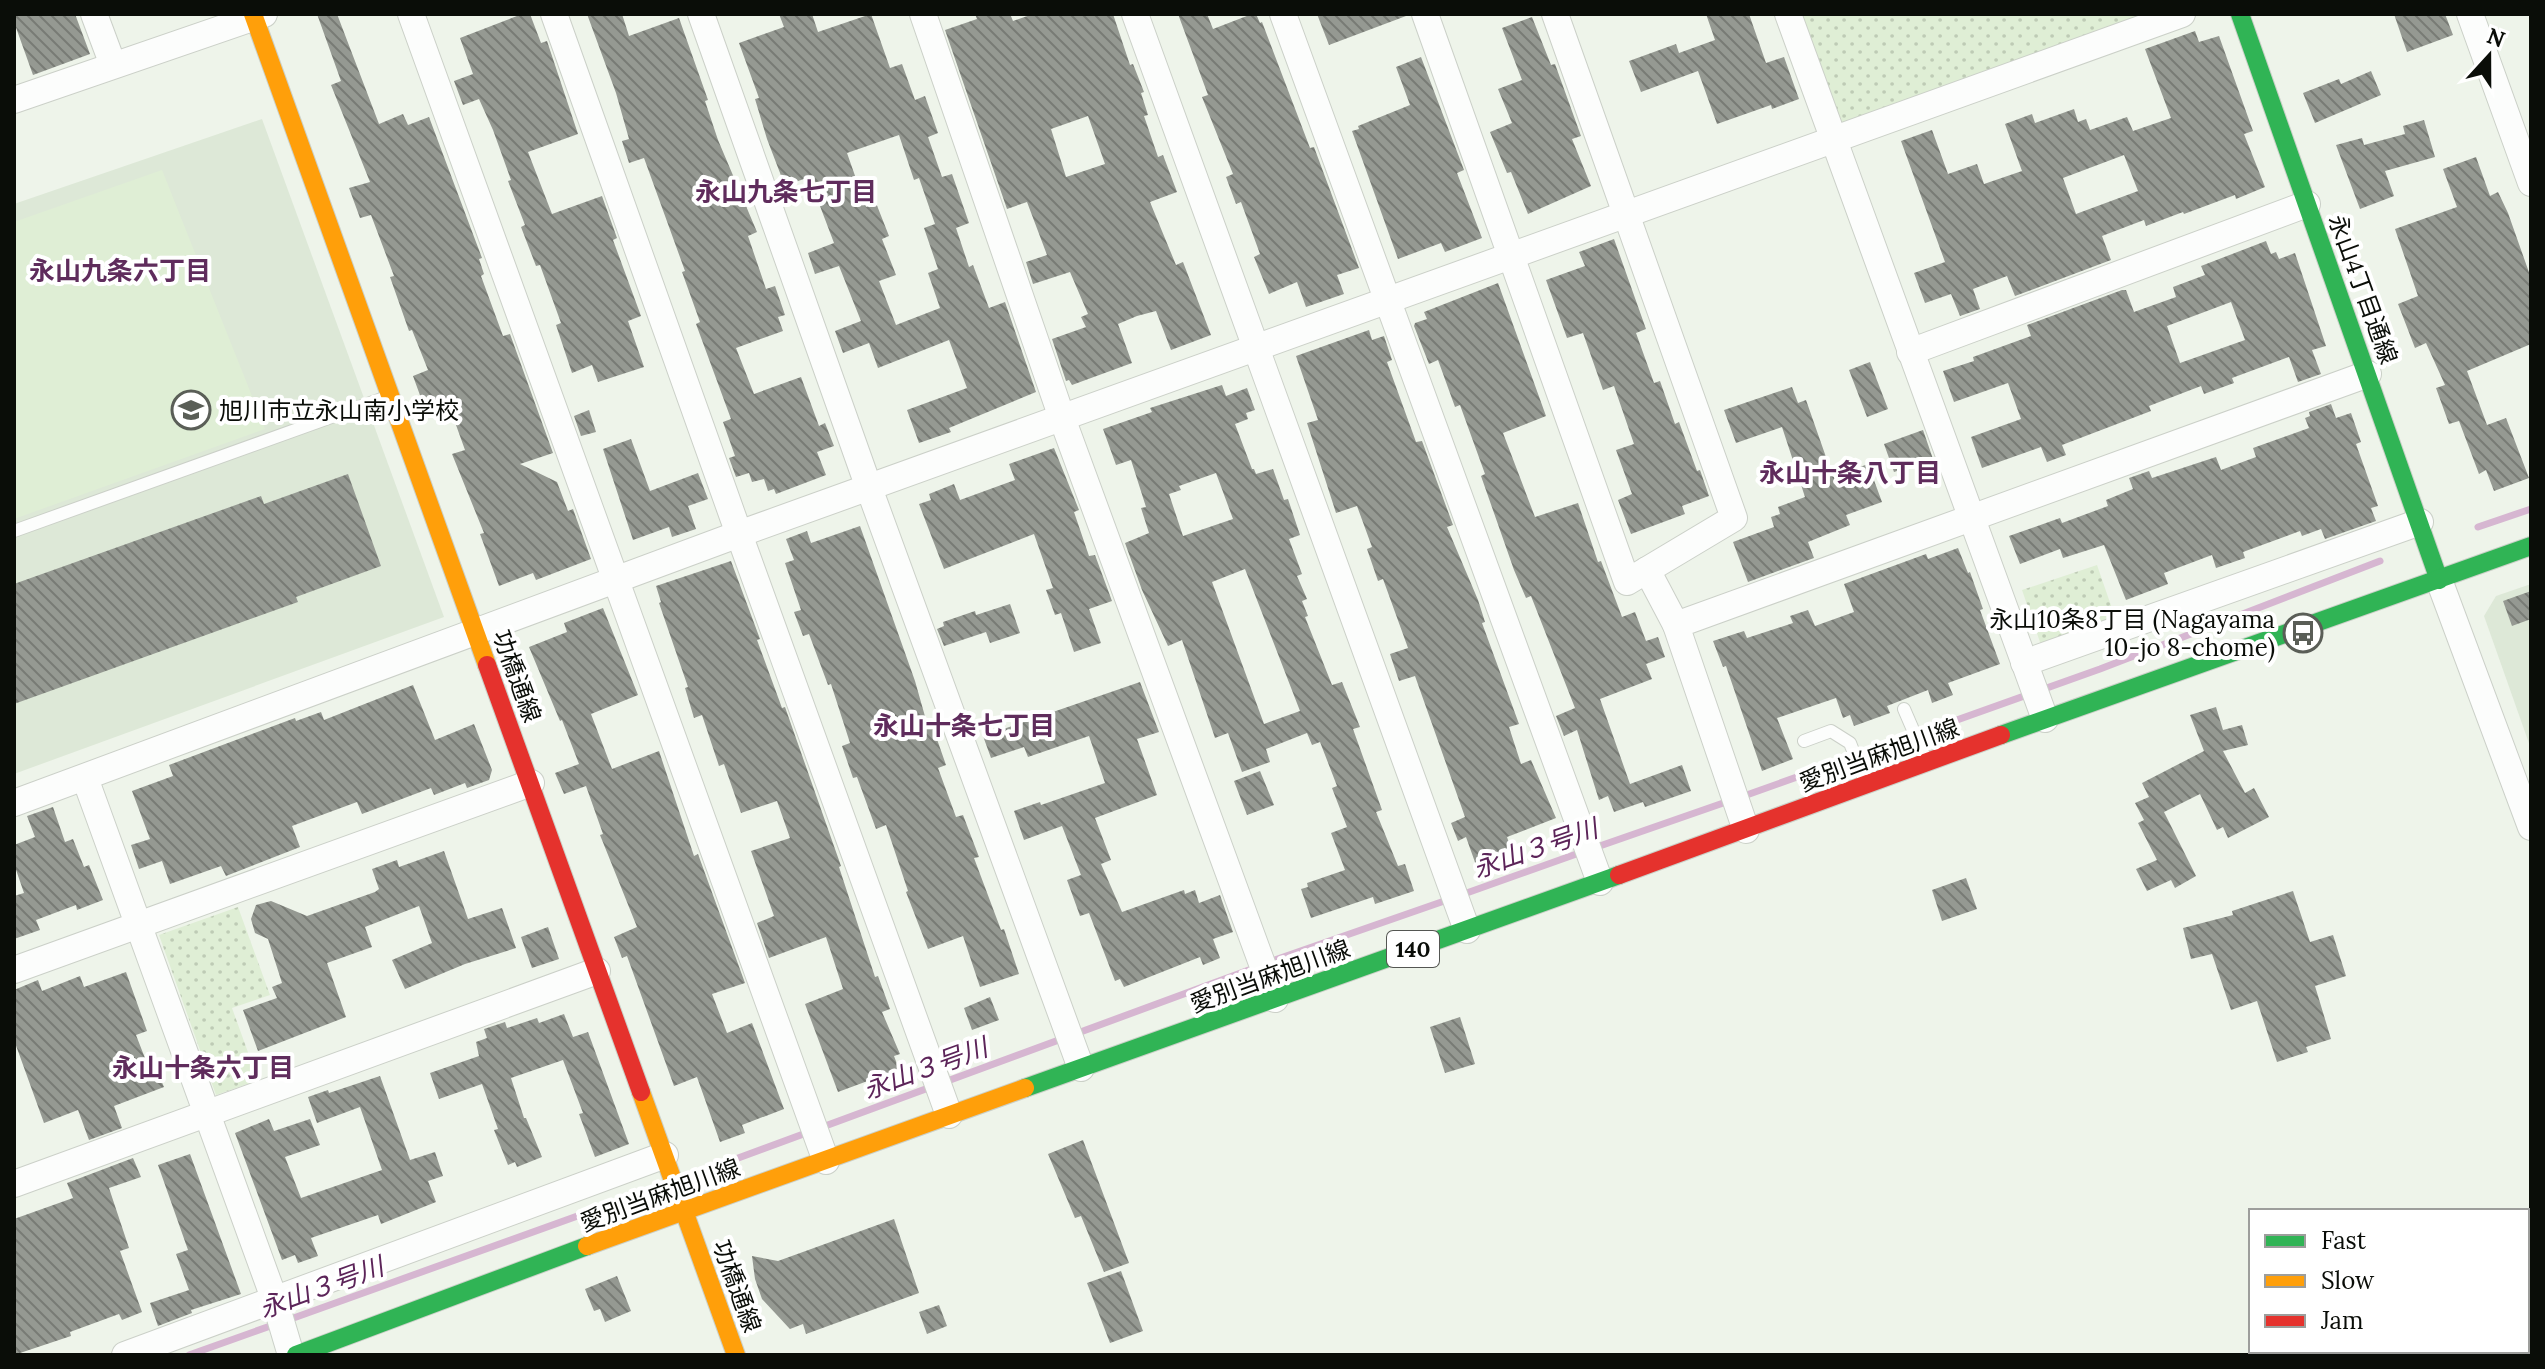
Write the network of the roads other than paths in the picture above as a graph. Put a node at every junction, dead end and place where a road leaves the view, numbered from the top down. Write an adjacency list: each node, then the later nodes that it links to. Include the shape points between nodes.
1 (94, 14): 15 (street)
2 (411, 14): 36 (street)
3 (554, 14): 32 (street)
4 (701, 14): 28 (street)
5 (923, 14): 27 (street)
6 (1135, 14): 23 (street)
7 (1283, 14): 22 (street)
8 (1425, 14): 21 (street)
9 (1555, 14): 20 (street)
10 (1788, 14): 17 (street)
11 (2182, 14): 17 (street)
12 (2240, 14): 19 (main road, 永山4丁目通線)
13 (2470, 14): 18 (street)
14 (257, 15): 15 (street); 26 (main road, 功橋通線)
15 (113, 65): 16 (street)
16 (14, 100)
17 (1833, 141): 20 (street); 24 (street)
18 (2531, 183)
19 (2307, 204): 24 (street); 25 (main road, 永山4丁目通線)
20 (1626, 213): 21 (street); 34 (street, via 1734,518)
21 (1509, 255): 22 (street); 34 (street, via 1627,582)
22 (1387, 299): 23 (street); 49 (street)
23 (1255, 347): 27 (street); 50 (street)
24 (1910, 352): 29 (street)
25 (2368, 374): 29 (street); 30 (main road, 永山4丁目通線)
26 (390, 396): 31 (lane); 38 (main road, 功橋通線)
27 (1062, 418): 28 (street); 54 (street)
28 (869, 488): 32 (street); 55 (street)
29 (1972, 519): 37 (street); 39 (street)
30 (2420, 522): 35 (main road, 永山4丁目通線); 39 (street)
31 (14, 531)
32 (739, 534): 36 (street); 56 (street)
33 (2531, 546): 35 (main road, 愛別当麻旭川線 / 140)
34 (1647, 570): 37 (street)
35 (2439, 580): 39 (main road, 愛別当麻旭川線 / 140); 48 (street)
36 (617, 581): 38 (street); 58 (street)
37 (1676, 625): 47 (street)
38 (475, 633): 43 (street); 44 (main road, 功橋通線)
39 (2034, 690): 42 (main road, 愛別当麻旭川線 / 140)
40 (1904, 709): 42 (lane)
41 (1804, 741): 45 (lane, via 1831,731 1850,743)
42 (1924, 754): 45 (main road, 愛別当麻旭川線 / 140)
43 (85, 778): 46 (street); 51 (street)
44 (531, 783): 51 (street); 53 (main road, 功橋通線)
45 (1867, 785): 47 (main road, 愛別当麻旭川線 / 140)
46 (14, 803)
47 (1738, 810): 49 (main road, 愛別当麻旭川線 / 140)
48 (2531, 827)
49 (1593, 861): 50 (main road, 愛別当麻旭川線 / 140)
50 (1460, 910): 54 (main road, 愛別当麻旭川線 / 140)
51 (140, 925): 52 (street); 57 (street)
52 (14, 970)
53 (597, 971): 57 (street); 59 (main road, 功橋通線)
54 (1268, 979): 55 (main road, 愛別当麻旭川線 / 140)
55 (1081, 1068): 56 (main road, 愛別当麻旭川線 / 140)
56 (942, 1095): 58 (main road, 愛別当麻旭川線 / 140)
57 (206, 1115): 60 (street); 62 (street)
58 (824, 1153): 61 (main road, 愛別当麻旭川線 / 140)
59 (665, 1155): 61 (main road, 功橋通線); 62 (street)
60 (14, 1184)
61 (684, 1210): 63 (main road, 愛別当麻旭川線 / 140); 65 (main road, 功橋通線)
62 (276, 1306): 63 (street); 64 (street)
63 (291, 1350)
64 (125, 1355)
65 (736, 1355)

